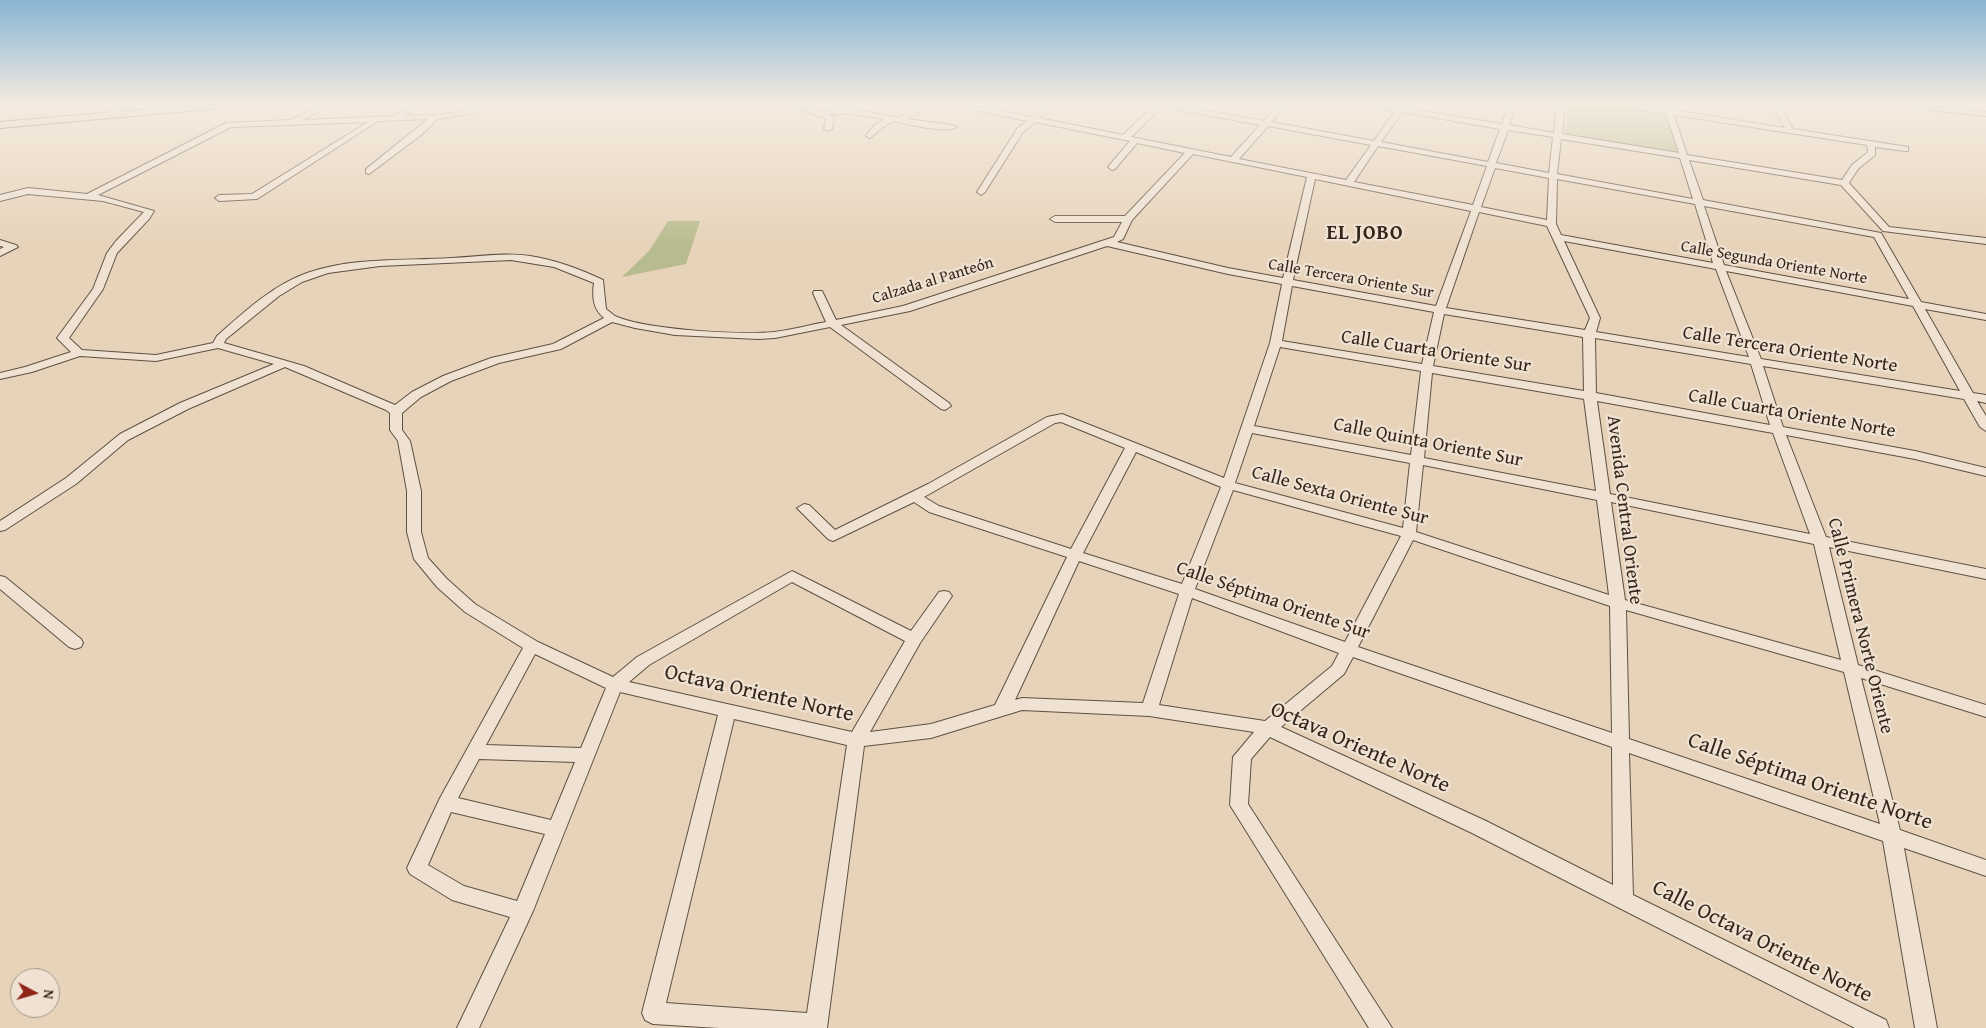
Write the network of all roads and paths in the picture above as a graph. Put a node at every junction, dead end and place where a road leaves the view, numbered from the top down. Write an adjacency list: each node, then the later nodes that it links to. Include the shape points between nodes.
1 (175, 152): 25 (street)
2 (325, 152): 27 (street, via 254,197)
3 (394, 152): 19 (street)
4 (1007, 152): 24 (street)
5 (1124, 152): 18 (street)
6 (1190, 152): 16 (street); 31 (street, Calzada al Panteón)
7 (1240, 152): 16 (street)
8 (1371, 152): 22 (street)
9 (1423, 152): 17 (street)
10 (1497, 152): 17 (street)
11 (1556, 152): 20 (street)
12 (1654, 152): 15 (street)
13 (1683, 152): 15 (street, Calle Primera Norte Oriente)
14 (1872, 152): 23 (street, via 1855,167)
15 (1685, 157): 23 (street); 28 (street, Calle Primera Norte Oriente)
16 (1234, 159): 21 (street)
17 (1493, 164): 20 (street); 29 (street)
18 (1112, 166)
19 (370, 171)
20 (1554, 174): 28 (street); 32 (street)
21 (1312, 175): 22 (street); 40 (street)
22 (1350, 182): 29 (street)
23 (1844, 183): 33 (street)
24 (981, 192)
25 (88, 196): 26 (street, via 28,191); 50 (street, via 149,211 112,253 98,289 63,338)
26 (0, 198)
27 (219, 198)
28 (1700, 203): 33 (street); 39 (street, Calle Primera Norte Oriente)
29 (1476, 208): 32 (street); 43 (street)
30 (1055, 219): 31 (street)
31 (1128, 219): 36 (street, Calzada al Panteón, via 1118,240)
32 (1551, 224): 34 (street, Avenida Central Oriente)
33 (1882, 232): 35 (street); 42 (street)
34 (1558, 237): 39 (street, Calle Segunda Oriente Norte); 47 (street, Avenida Central Oriente, via 1596,318)
35 (1986, 241)
36 (1108, 242): 40 (street, Calle Tercera Oriente Sur); 46 (street, Calzada al Panteón, via 906,309)
37 (0, 243): 38 (street, via 13,247)
38 (0, 253)
39 (1720, 268): 42 (street, Calle Segunda Oriente Norte); 51 (street, Calle Primera Norte Oriente)
40 (1287, 283): 43 (street, Calle Tercera Oriente Sur); 48 (street)
41 (818, 293): 46 (street)
42 (1918, 305): 44 (street, Calle Segunda Oriente Norte); 56 (street)
43 (1440, 310): 47 (street, Calle Tercera Oriente Sur); 53 (street)
44 (1986, 317)
45 (611, 318): 46 (street, Calzada al Panteón, via 675,332 758,336); 49 (street, via 601,310 599,282 575,270 530,259 333,269 299,280 284,289 239,322 221,338); 59 (street, via 563,345 505,358 442,382 418,393)
46 (833, 324): 58 (street)
47 (1589, 336): 51 (street, Calle Tercera Oriente Norte); 55 (street, Avenida Central Oriente)
48 (1276, 343): 53 (street, Calle Cuarta Oriente Sur); 61 (street)
49 (218, 346): 50 (street, via 156,358); 52 (street)
50 (78, 354): 54 (street)
51 (1756, 361): 56 (street, Calle Tercera Oriente Norte); 62 (street, Calle Primera Norte Oriente)
52 (286, 363): 59 (street); 70 (street, via 184,406 124,437 71,481)
53 (1427, 369): 55 (street, Calle Cuarta Oriente Sur); 64 (street)
54 (0, 376)
55 (1590, 396): 62 (street, Calle Cuarta Oriente Norte); 68 (street, Avenida Central Oriente)
56 (1969, 396): 57 (street, Calle Tercera Oriente Norte); 60 (street)
57 (1986, 400)
58 (945, 406)
59 (396, 412): 81 (street, Octava Oriente Norte, via 396,430 404,441 414,491 414,532 421,559 470,608)
60 (1986, 427)
61 (1247, 428): 64 (street, Calle Quinta Oriente Sur); 66 (street)
62 (1778, 430): 65 (street, Calle Cuarta Oriente Norte, via 1915,455); 72 (street, Calle Primera Norte Oriente)
63 (1132, 446): 66 (street, Calle Sexta Oriente Sur); 67 (street, Calle Sexta Oriente Sur, via 1056,418); 73 (street)
64 (1416, 461): 68 (street, Calle Quinta Oriente Sur); 71 (street)
65 (1986, 472)
66 (1228, 485): 71 (street, Calle Sexta Oriente Sur); 76 (street)
67 (914, 496): 69 (street, via 833,536); 73 (street, Calle Séptima Oriente Sur, via 934,509)
68 (1602, 496): 72 (street, Calle Quinta Oriente Sur); 78 (street, Avenida Central Oriente)
69 (804, 508)
70 (0, 527)
71 (1409, 534): 78 (street, Calle Sexta Oriente Sur); 82 (street)
72 (1820, 540): 74 (street, Calle Quinta Oriente Sur); 83 (street, Calle Primera Norte Oriente)
73 (1075, 555): 76 (street, Calle Séptima Oriente Sur); 87 (street)
74 (1986, 574)
75 (0, 581): 80 (street)
76 (1187, 591): 82 (street, Calle Séptima Oriente Sur); 86 (street)
77 (944, 596): 79 (street)
78 (1618, 603): 83 (street, Calle Sexta Oriente Sur); 91 (street, Avenida Central Oriente)
79 (914, 639): 84 (street, via 792,576 643,661); 90 (street)
80 (75, 643)
81 (532, 646): 84 (street, Octava Oriente Norte); 92 (street)
82 (1350, 650): 89 (street, via 1338,670); 91 (street, Calle Séptima Oriente Sur)
83 (1850, 668): 88 (street, Calle Sexta Oriente Sur); 96 (street, Calle Primera Norte Oriente)
84 (615, 685): 85 (street, Octava Oriente Norte); 93 (street)
85 (728, 710): 90 (street, Octava Oriente Norte); 100 (street, via 653,1013)
86 (1149, 710): 87 (street, Octava Oriente Norte, via 1022,704); 89 (street, Octava Oriente Norte)
87 (1001, 711): 90 (street, Octava Oriente Norte, via 931,731)
88 (1986, 711)
89 (1268, 728): 98 (street, Octava Oriente Norte, via 1479,827); 102 (street, via 1242,757 1239,806)
90 (856, 740): 100 (street)
91 (1619, 742): 96 (street, Calle Séptima Oriente Norte); 98 (street, Avenida Central Oriente)
92 (475, 752): 93 (street); 94 (street)
93 (586, 755): 95 (street)
94 (446, 803): 95 (street); 99 (street, via 417,868 459,894)
95 (556, 829): 99 (street)
96 (1892, 836): 97 (street, Calle Séptima Oriente Norte); 104 (street, Calle Primera Norte Oriente)
97 (1986, 868)
98 (1623, 900): 103 (street, Calle Octava Oriente Norte)
99 (523, 911): 101 (street)
100 (816, 1026)
101 (468, 1028)
102 (1381, 1028)
103 (1878, 1028)
104 (1926, 1028)

